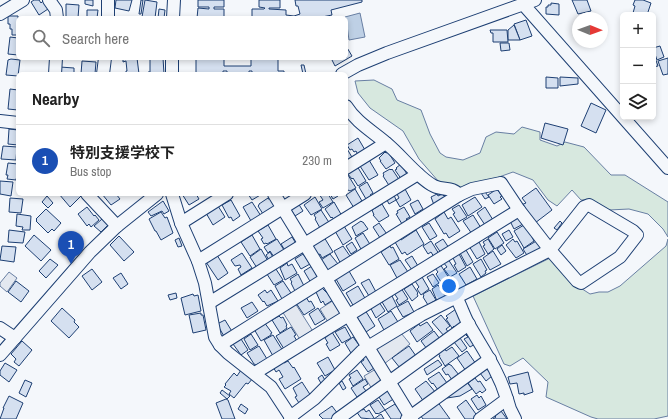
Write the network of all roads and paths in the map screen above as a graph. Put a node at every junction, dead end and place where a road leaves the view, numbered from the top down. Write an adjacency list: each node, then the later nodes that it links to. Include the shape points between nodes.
1 (23, 0): 6 (street)
2 (49, 0): 7 (street)
3 (108, 0): 8 (street)
4 (174, 0): 9 (street)
5 (529, 2): 16 (street, via 387,53); 22 (street)
6 (0, 14)
7 (57, 16)
8 (108, 16)
9 (173, 16)
10 (56, 60): 13 (street)
11 (104, 60): 14 (street)
12 (172, 60): 15 (street)
13 (54, 72)
14 (103, 72)
15 (172, 72)
16 (346, 72)
17 (348, 112): 20 (street)
18 (0, 121): 19 (street)
19 (16, 123)
20 (386, 142): 21 (street); 23 (street)
21 (348, 167)
22 (668, 168)
23 (418, 174): 24 (street, via 435,186 455,190); 35 (street)
24 (459, 195): 32 (street, via 472,189 501,183); 38 (street)
25 (89, 196): 34 (street)
26 (154, 196): 34 (street)
27 (173, 196): 33 (street)
28 (224, 196): 33 (street)
29 (275, 196): 31 (street)
30 (302, 196): 31 (street)
31 (283, 208): 35 (street); 37 (street)
32 (519, 210): 36 (street); 41 (street)
33 (181, 223): 37 (street)
34 (117, 226): 44 (street, via 90,252)
35 (305, 244): 38 (street); 40 (street)
36 (550, 250): 36 (street, via 584,207 589,205 633,230 637,235 620,257 581,282 577,281); 39 (street)
37 (198, 261): 40 (street)
38 (326, 279): 41 (street); 45 (street)
39 (456, 297): 42 (street); 46 (street)
40 (209, 303): 45 (street, via 212,327)
41 (349, 316): 46 (street); 49 (street)
42 (468, 324): 48 (street); 50 (street)
43 (0, 328): 44 (street)
44 (15, 338): 47 (street)
45 (220, 345): 49 (street)
46 (368, 347): 50 (street); 52 (street, via 314,400)
47 (0, 355)
48 (490, 358): 51 (street); 53 (street)
49 (255, 373): 52 (street, via 271,387)
50 (389, 381): 53 (street); 54 (street)
51 (508, 399): 55 (street); 56 (street)
52 (291, 418)
53 (410, 418)
54 (338, 419)
55 (480, 419)
56 (515, 419)

